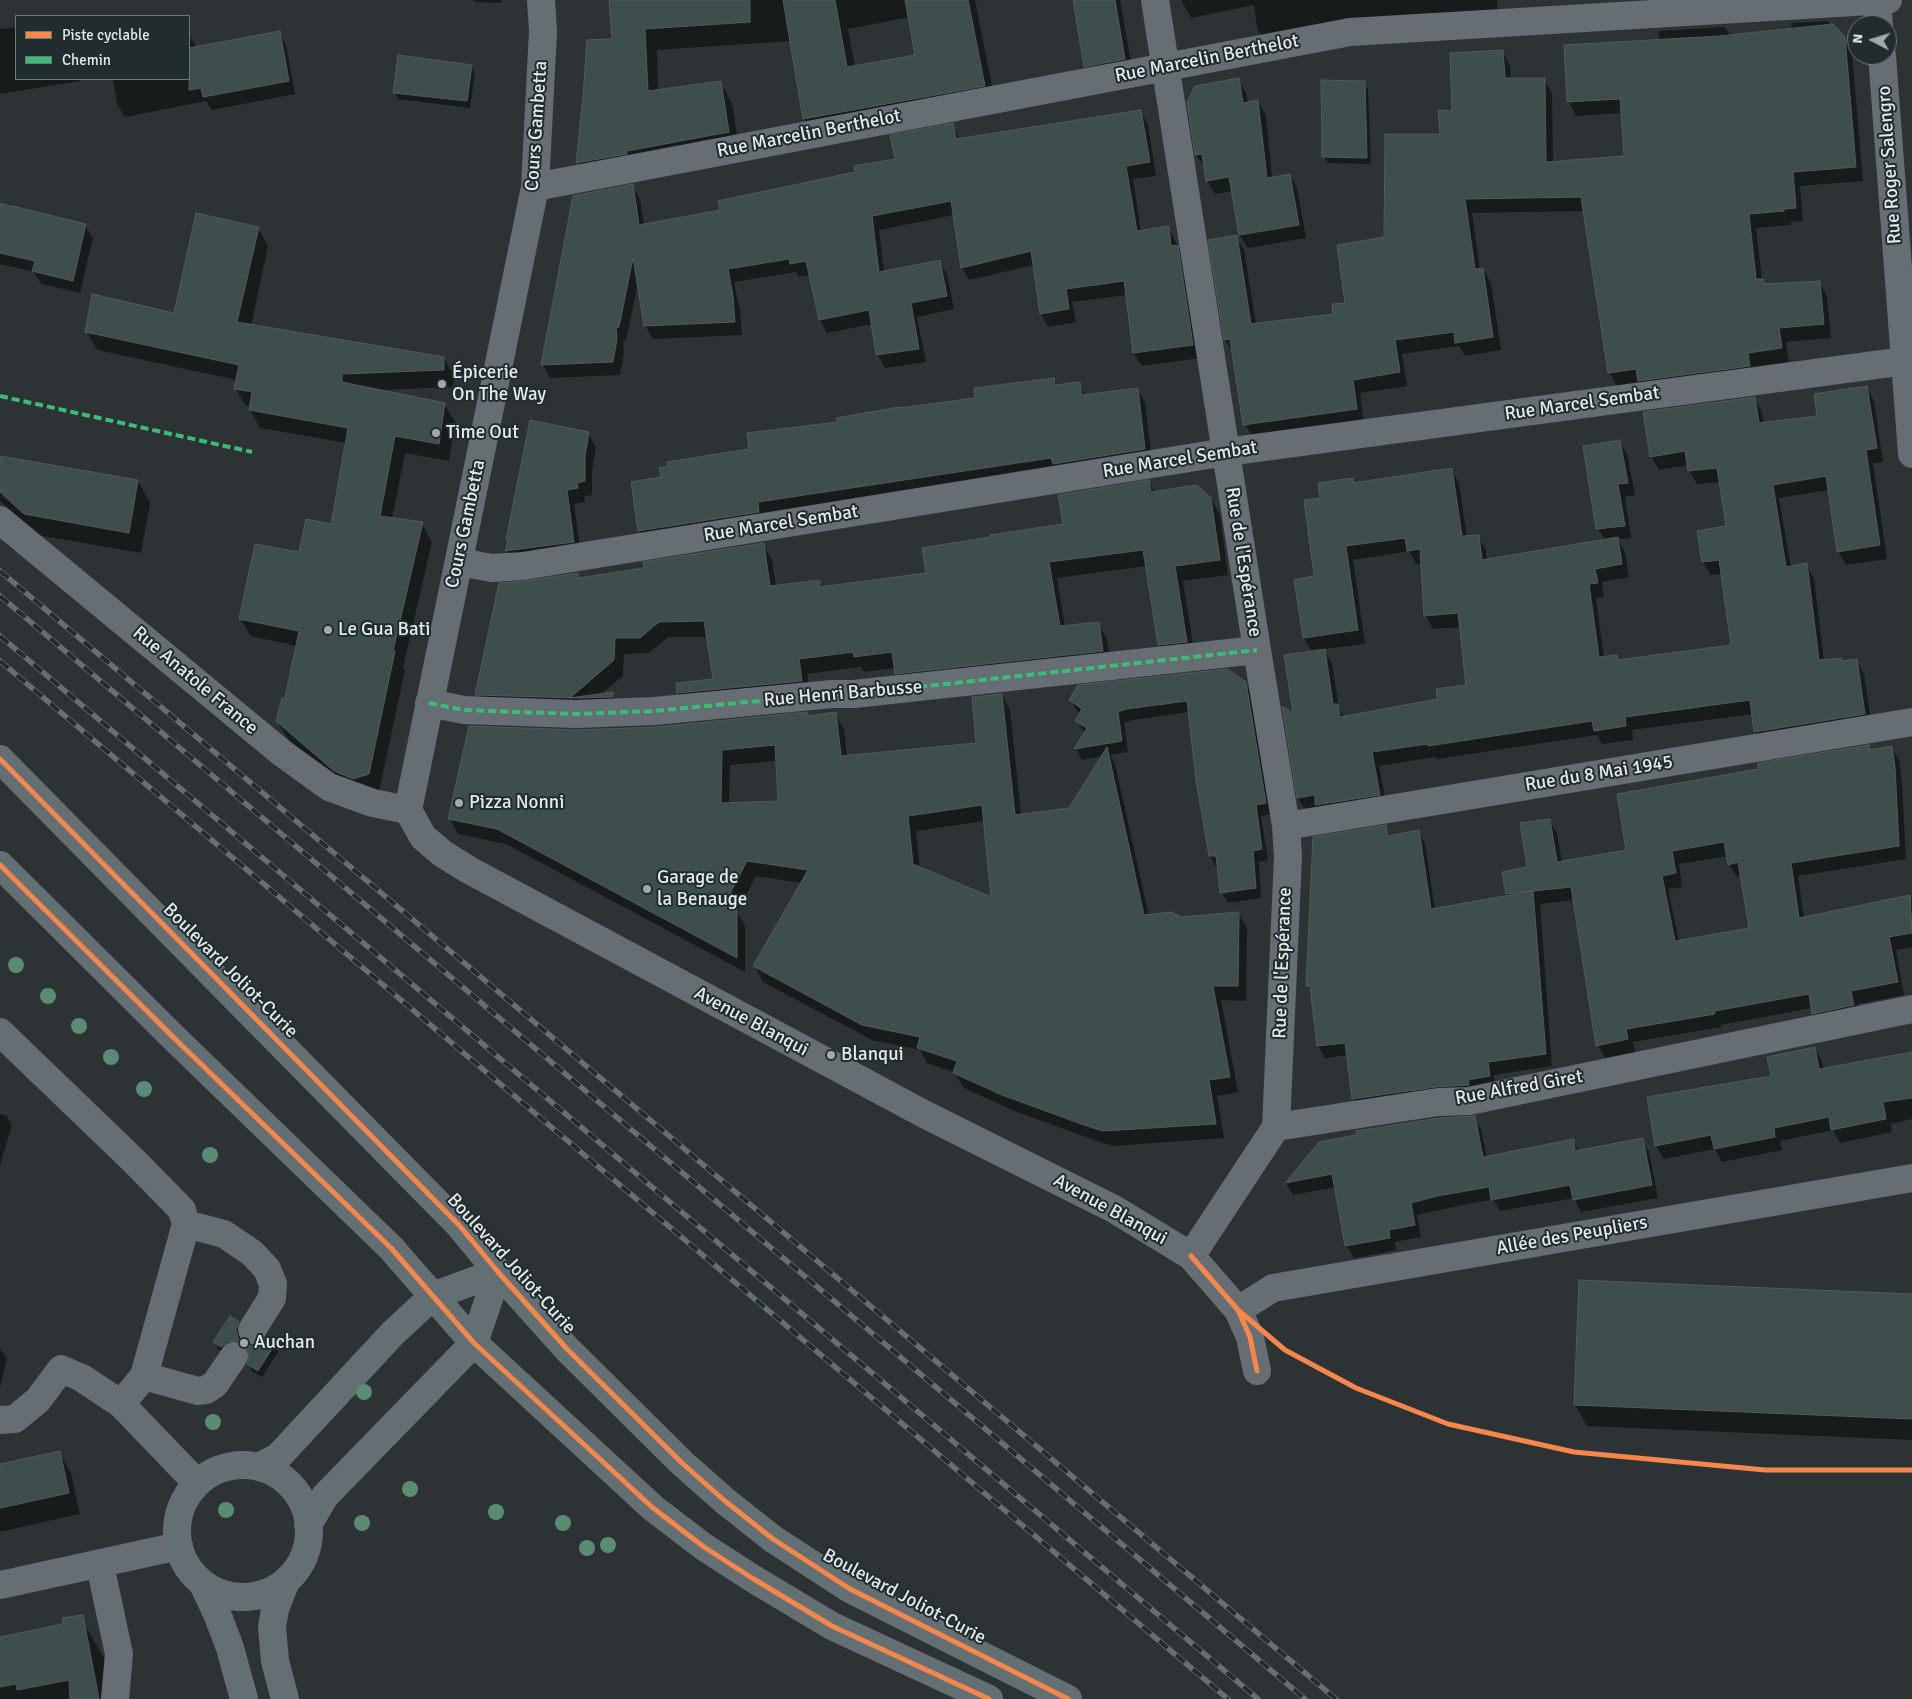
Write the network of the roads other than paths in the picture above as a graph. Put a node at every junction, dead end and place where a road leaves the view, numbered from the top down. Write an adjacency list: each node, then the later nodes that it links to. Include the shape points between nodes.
1 (541, 0): 6 (street, Cours Gambetta, via 543,31)
2 (1156, 0): 5 (street, Rue de l'Espérance)
3 (1881, 7): 5 (street, Rue Marcelin Berthelot, via 1350,32)
4 (1883, 65): 7 (street, Rue Roger Salengro)
5 (1166, 66): 6 (street, Rue Marcelin Berthelot); 8 (street, Rue de l'Espérance)
6 (535, 187): 11 (street, Cours Gambetta)
7 (1904, 361): 8 (street, Rue Marcel Sembat); 9 (street, Rue Roger Salengro)
8 (1226, 452): 11 (street, Rue Marcel Sembat, via 523,566 492,568); 12 (street, Rue de l'Espérance)
9 (1912, 454)
10 (0, 520): 16 (street, Rue Anatole France, via 282,753 329,787 373,803)
11 (459, 562): 13 (street, Cours Gambetta)
12 (1257, 650): 13 (street, Rue Henri Barbusse, via 864,693 654,711 576,714 464,710); 17 (street, Rue de l'Espérance)
13 (429, 703): 16 (street, Cours Gambetta)
14 (1912, 722): 17 (street, Rue du 8 Mai 1945)
15 (0, 759): 25 (main road, Boulevard Joliot-Curie, via 459,1225)
16 (408, 810): 24 (street, Avenue Blanqui, via 423,837 469,870 924,1114 1114,1209)
17 (1286, 826): 21 (street, Rue de l'Espérance, via 1288,856)
18 (0, 865): 26 (main road, via 391,1248)
19 (1912, 1010): 21 (street, Rue Alfred Giret, via 1469,1101 1438,1102)
20 (0, 1032): 23 (street, via 182,1210)
21 (1276, 1126): 24 (street)
22 (1912, 1178): 27 (street, Allée des Peupliers, via 1273,1288)
23 (186, 1224): 28 (street, via 224,1234 252,1253 267,1269 273,1284 272,1298); 32 (street)
24 (1191, 1256): 27 (street, Avenue Blanqui)
25 (498, 1272): 26 (main road); 29 (main road); 47 (main road, Boulevard Joliot-Curie, via 557,1338 682,1462 773,1540 850,1590)
26 (433, 1296): 29 (main road); 35 (main road, via 393,1333 278,1457)
27 (1238, 1310): 31 (street, Avenue Blanqui, via 1250,1337)
28 (252, 1330)
29 (474, 1343): 37 (main road, via 325,1496); 46 (main road, via 653,1508 704,1547 832,1626)
30 (234, 1356): 32 (street, via 215,1384 206,1390 198,1391)
31 (1256, 1371)
32 (144, 1376): 33 (street)
33 (121, 1404): 34 (street, via 82,1378 61,1369 38,1400 15,1419); 36 (street)
34 (0, 1420)
35 (259, 1467): 36 (main road, via 238,1465 216,1470); 37 (main road, via 278,1475 293,1488 304,1505)
36 (197, 1483): 38 (main road, via 179,1512 176,1529)
37 (308, 1525): 40 (main road, via 307,1546 300,1565)
38 (179, 1546): 39 (street); 41 (main road, via 187,1567)
39 (100, 1565): 42 (street); 43 (street, via 119,1654)
40 (286, 1581): 41 (main road, via 267,1593 245,1598 223,1594); 45 (main road, via 272,1627 275,1661)
41 (203, 1584): 44 (main road, via 230,1648)
42 (0, 1585)
43 (115, 1699)
44 (244, 1699)
45 (285, 1699)
46 (989, 1699)
47 (1068, 1699)

